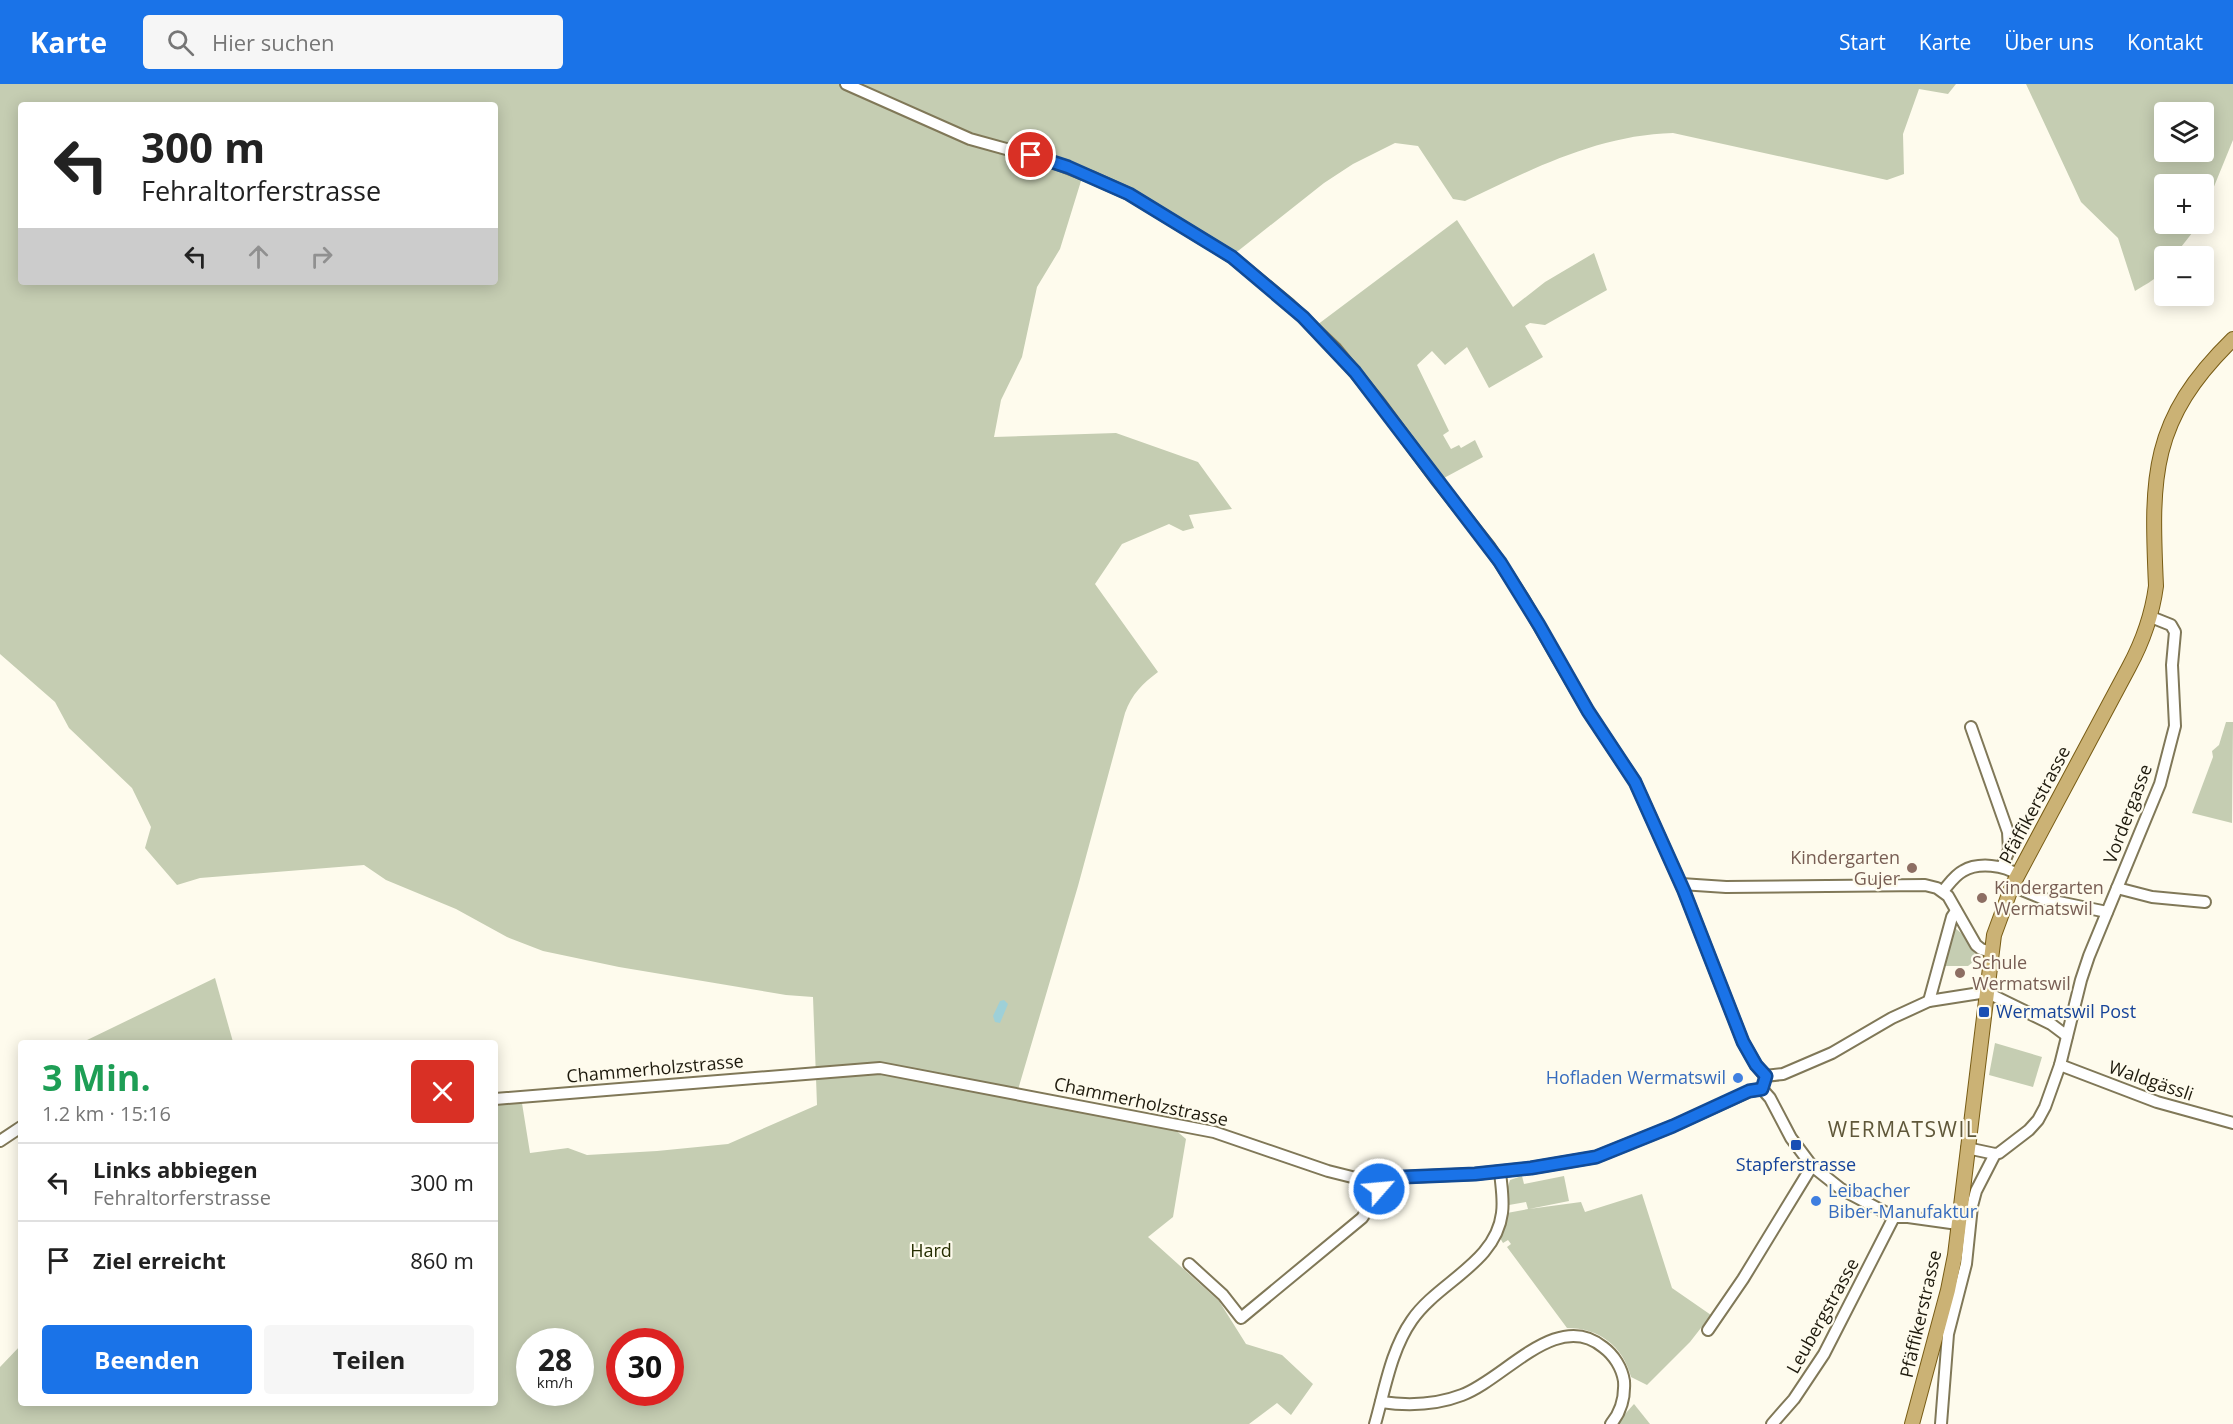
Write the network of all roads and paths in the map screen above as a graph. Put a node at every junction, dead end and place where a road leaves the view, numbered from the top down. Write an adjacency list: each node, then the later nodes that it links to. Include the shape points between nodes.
1 (846, 84): 7 (street, via 970,139 1050,161 1129,194 1232,257 1335,348 1500,562 1635,782)
2 (2233, 339): 3 (main road, Pfäffikerstrasse, via 2187,393 2164,441 2154,488 2156,586)
3 (2151, 617): 6 (main road, Pfäffikerstrasse, via 2139,649); 8 (street, Vordergasse, via 2171,625 2175,632 2175,726 2160,784)
4 (1971, 727): 5 (street, via 2008,832 2008,850)
5 (2002, 867): 6 (street); 9 (street, via 1965,869)
6 (2015, 880): 12 (street, via 2044,900); 15 (main road, Pfäffikerstrasse)
7 (1681, 884): 9 (street, via 1911,884); 22 (street, via 1743,1042)
8 (2117, 888): 10 (street, via 2152,897); 12 (street, Vordergasse)
9 (1943, 891): 11 (street)
10 (2205, 902)
11 (1956, 910): 13 (street); 14 (street)
12 (2107, 912): 18 (street, Vordergasse)
13 (1950, 924): 14 (street); 17 (street)
14 (1966, 928): 15 (street, via 1981,949)
15 (1991, 952): 16 (main road, Pfäffikerstrasse)
16 (1986, 994): 17 (street); 19 (street); 28 (main road, Pfäffikerstrasse)
17 (1929, 1001): 22 (street, via 1832,1053 1783,1074)
18 (2072, 1014): 19 (street); 20 (street, Vordergasse)
19 (2051, 1024): 20 (street)
20 (2067, 1036): 21 (street, Vordergasse)
21 (2060, 1065): 25 (street, Waldgässli, via 2168,1106); 29 (street, Vordergasse, via 2038,1120 2024,1135)
22 (1766, 1076): 23 (street)
23 (1762, 1089): 30 (street); 31 (street, Chammerholzstrasse, via 1749,1091 1596,1157)
24 (498, 1099): 32 (street, Chammerholzstrasse, via 880,1068 1204,1130 1328,1171)
25 (2233, 1123)
26 (18, 1129): 27 (street)
27 (0, 1141)
28 (1967, 1148): 29 (street); 34 (main road, Pfäffikerstrasse)
29 (1995, 1154): 42 (street, via 1971,1206 1966,1264 1948,1334)
30 (1812, 1166): 33 (street, via 1841,1189); 36 (street)
31 (1500, 1172): 32 (street, Chammerholzstrasse); 37 (street, via 1503,1209 1496,1236 1479,1258 1432,1296 1412,1320 1397,1350)
32 (1380, 1178): 35 (street, via 1376,1197 1362,1218 1241,1318)
33 (1894, 1217): 34 (street); 40 (street, Leubergstrasse, via 1824,1354)
34 (1958, 1224): 41 (main road, Pfäffikerstrasse, via 1938,1330)
35 (1189, 1264)
36 (1708, 1330)
37 (1381, 1402): 38 (street); 39 (street, via 1418,1405 1461,1396 1545,1343 1576,1335 1600,1344 1620,1367 1624,1397)
38 (1375, 1424)
39 (1611, 1424)
40 (1772, 1424)
41 (1912, 1424)
42 (1941, 1424)

